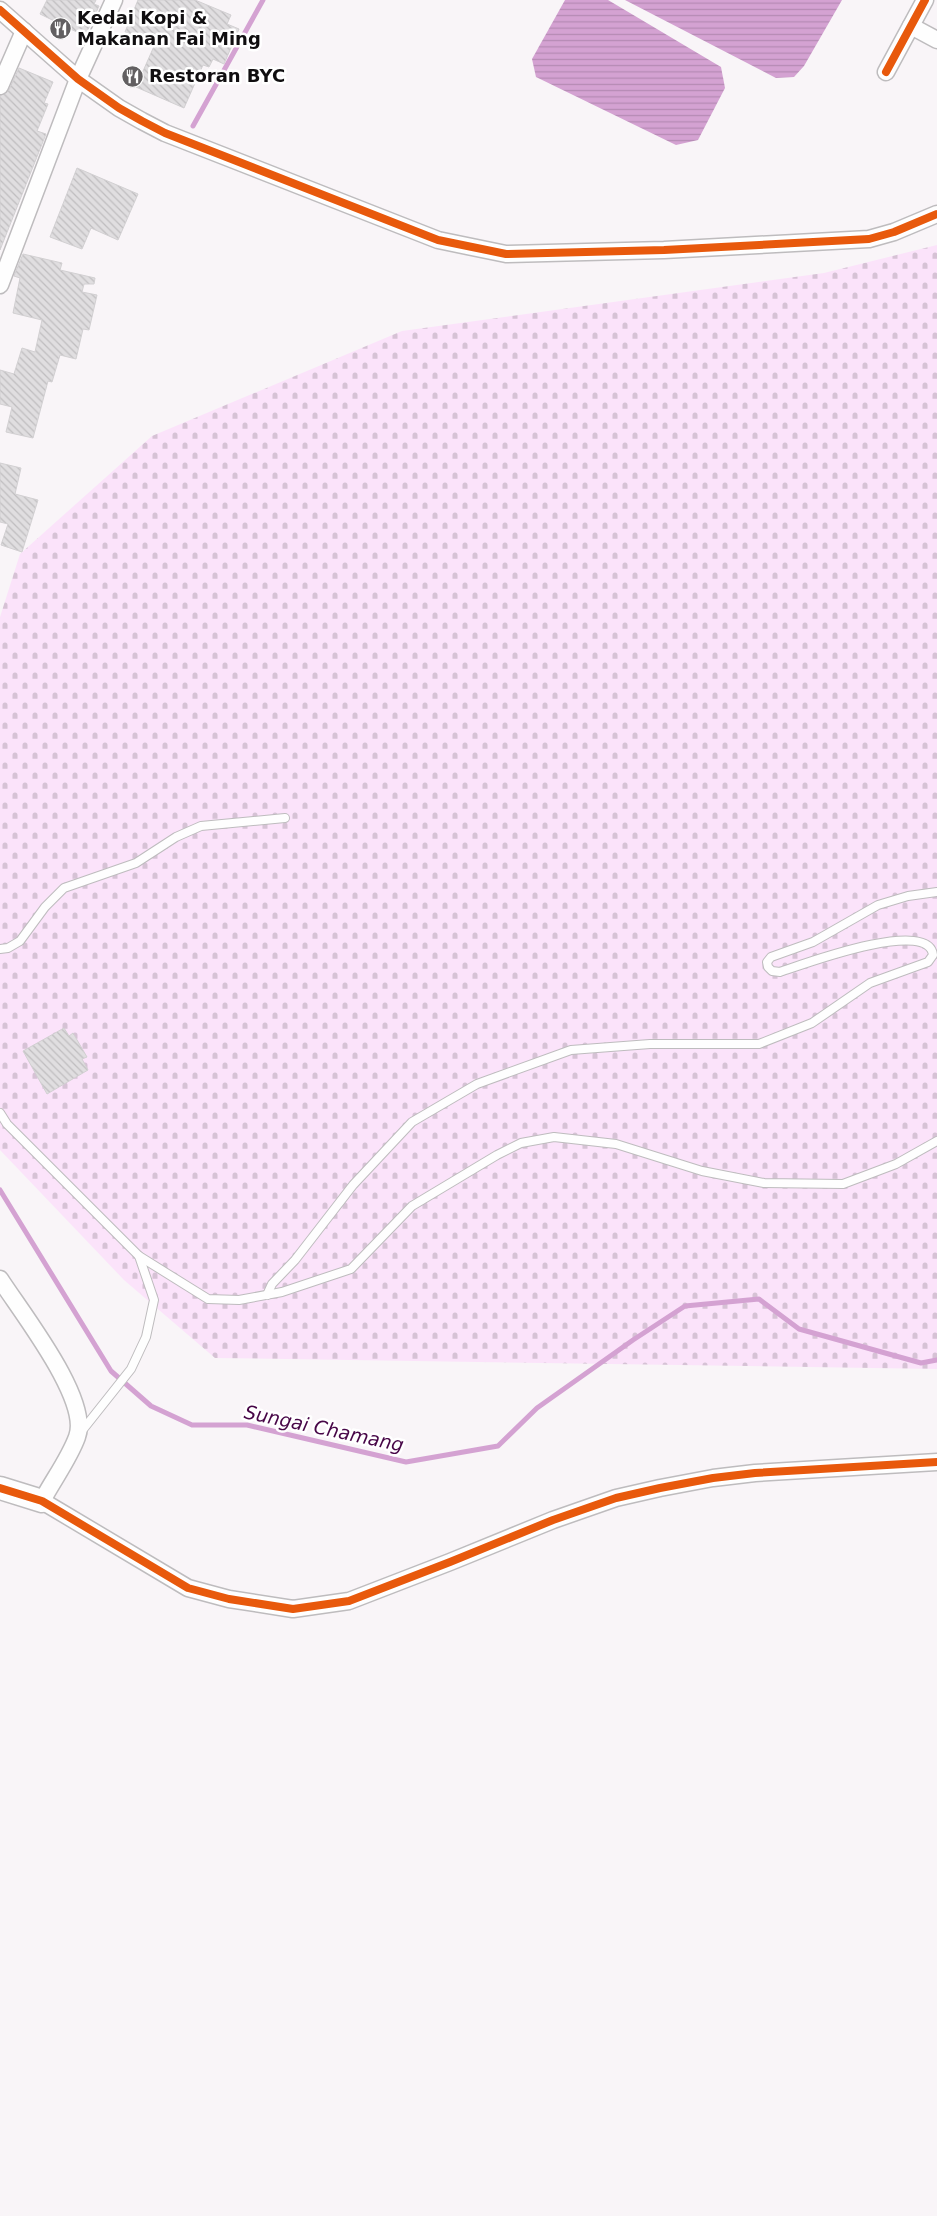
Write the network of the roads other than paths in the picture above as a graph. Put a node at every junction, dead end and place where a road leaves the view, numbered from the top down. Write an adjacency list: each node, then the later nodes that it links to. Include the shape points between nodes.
1 (114, 0): 8 (street)
2 (925, 0): 4 (street)
3 (0, 10): 5 (street)
4 (911, 26): 6 (street); 7 (street)
5 (24, 31): 8 (street); 9 (street)
6 (937, 40)
7 (886, 72)
8 (78, 79): 10 (street, via 119,108 165,132 438,240 491,252 664,250 869,239); 11 (street)
9 (0, 86)
10 (937, 214)
11 (0, 284)
12 (285, 818): 14 (lane, via 213,824 191,830 136,864 64,888 20,941)
13 (937, 892): 19 (lane, via 878,905 813,942 771,957 768,967 772,972 780,972 875,944 904,940 919,942 933,950 928,962 870,983 826,1015 799,1029 759,1044 650,1044 572,1050 477,1084 412,1122 353,1185 295,1260 272,1284)
14 (0, 949)
15 (0, 1113): 17 (lane)
16 (937, 1141): 19 (lane, via 896,1164 843,1184 764,1182 702,1170 616,1144 554,1137 521,1143 412,1206 351,1269)
17 (139, 1256): 19 (lane, via 208,1299 239,1300); 20 (lane, via 154,1300 146,1337 132,1369)
18 (0, 1279): 20 (street, via 38,1334 66,1383 79,1413)
19 (267, 1296)
20 (78, 1436): 23 (street)
21 (937, 1462): 23 (street, via 713,1478 616,1498 349,1601 293,1609 229,1599 188,1588)
22 (0, 1488): 23 (street)
23 (42, 1500)

